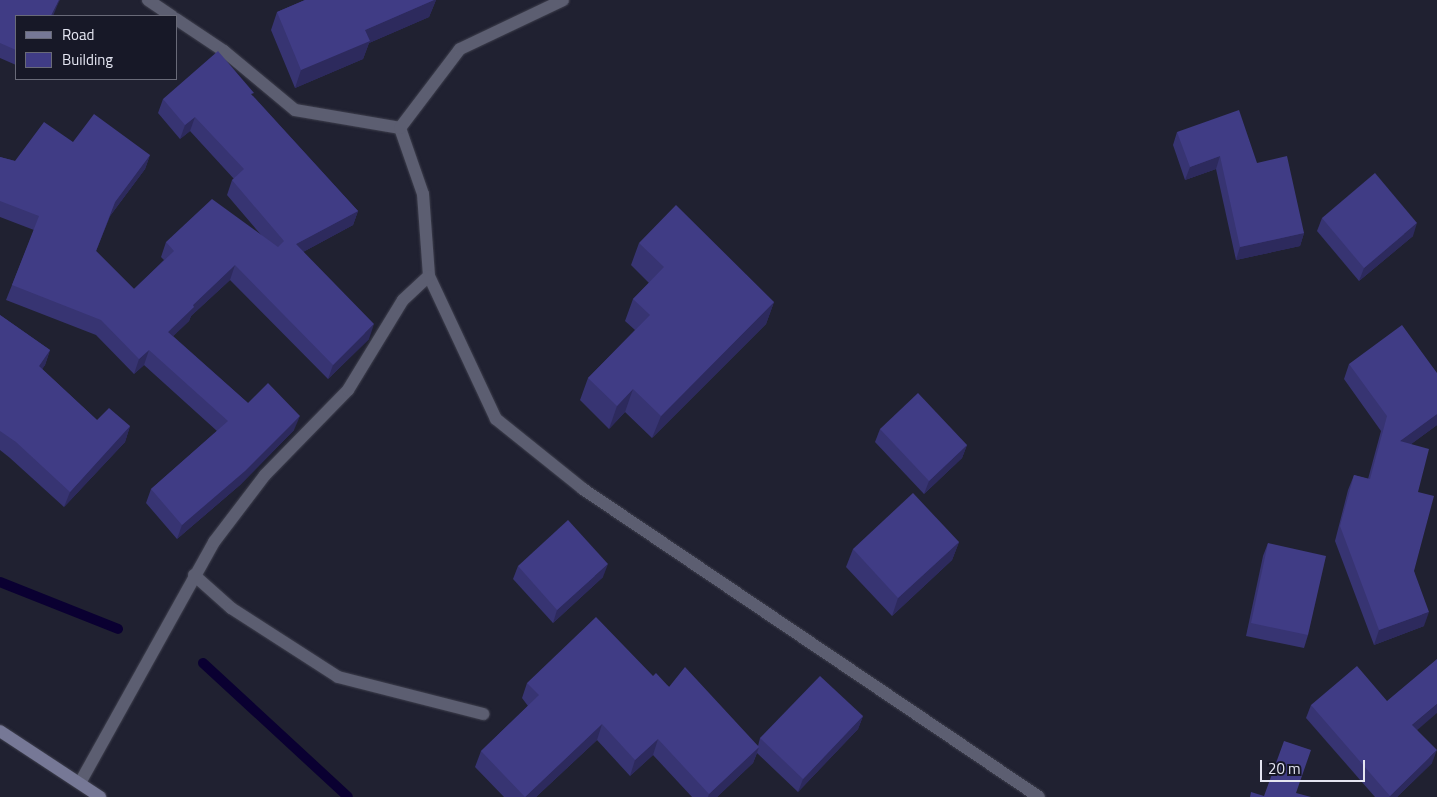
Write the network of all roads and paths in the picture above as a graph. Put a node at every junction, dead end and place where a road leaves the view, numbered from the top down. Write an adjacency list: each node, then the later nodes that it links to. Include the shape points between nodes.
1 (148, 0): 3 (street)
2 (563, 0): 5 (street, via 460,49)
3 (170, 15)
4 (178, 20): 5 (street, via 224,51 295,110)
5 (400, 128): 6 (street, via 423,194)
6 (429, 276): 7 (street, via 403,300 348,390 265,475 214,542); 12 (street, via 496,419 583,489)
7 (194, 575): 8 (street, via 231,608 338,678); 10 (street)
8 (483, 714)
9 (0, 731): 10 (street)
10 (81, 782): 11 (street)
11 (100, 797)
12 (1038, 797)

